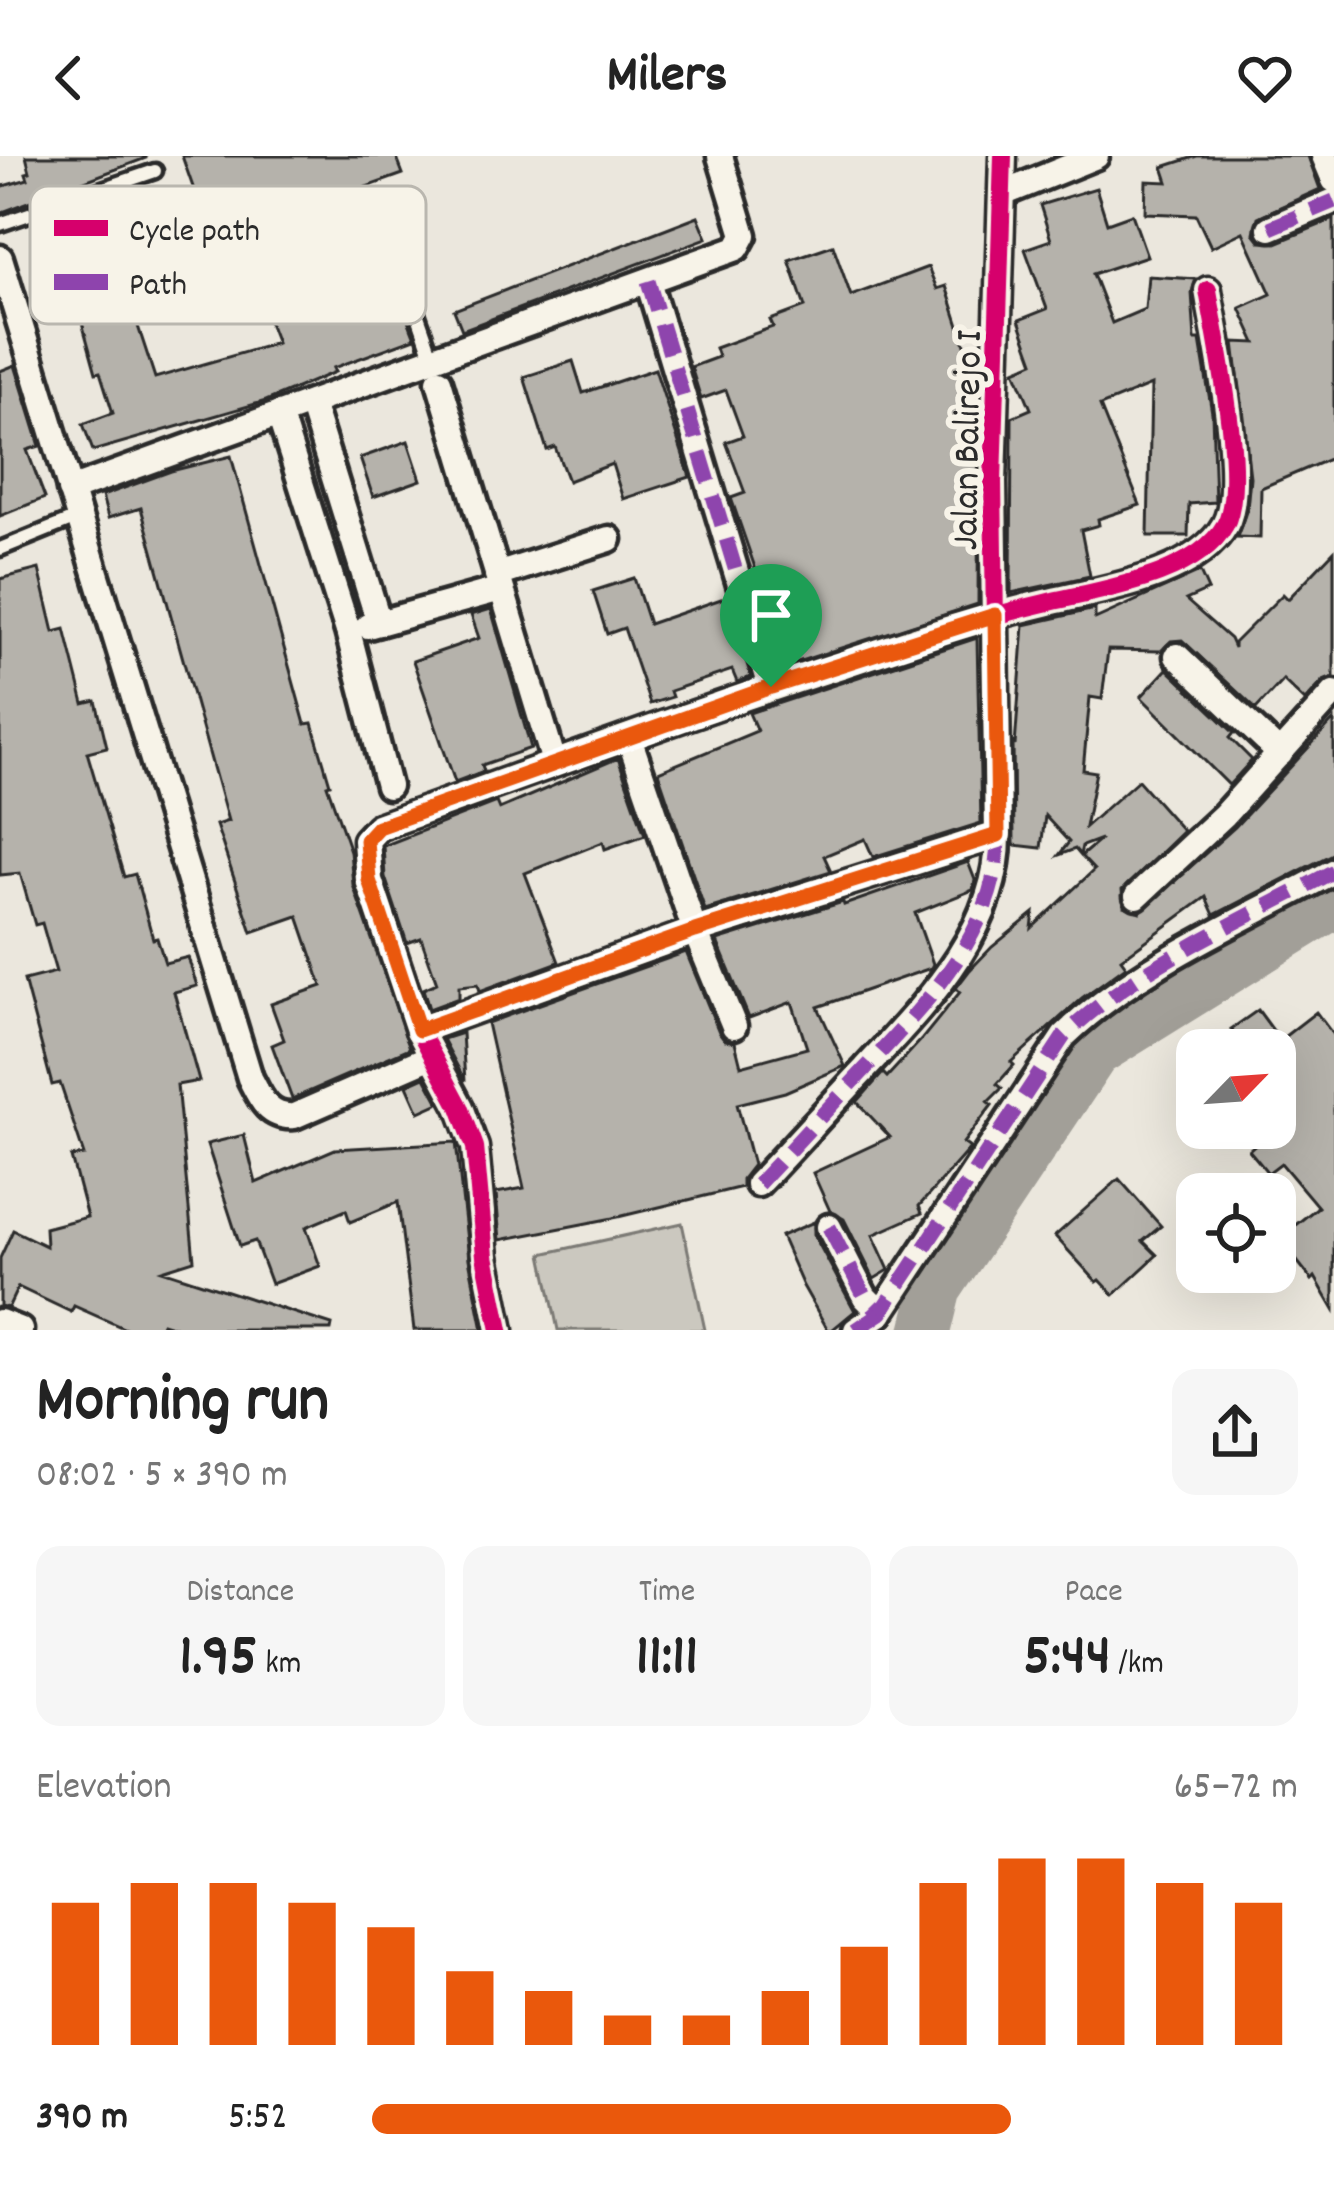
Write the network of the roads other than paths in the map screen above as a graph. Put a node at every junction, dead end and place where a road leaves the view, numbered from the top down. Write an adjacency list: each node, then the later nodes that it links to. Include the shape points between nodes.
1 (720, 156): 14 (street, via 741,244)
2 (1003, 156): 8 (street, Jalan Balirejo I)
3 (1096, 156): 8 (street)
4 (1324, 156): 6 (street)
5 (155, 171): 7 (lane)
6 (1334, 180)
7 (111, 186)
8 (1002, 194): 25 (street, Jalan Balirejo I)
9 (1334, 201): 12 (street)
10 (30, 214): 11 (lane)
11 (0, 224)
12 (1270, 228)
13 (0, 258): 20 (street)
14 (648, 281): 17 (street); 29 (street)
15 (1208, 290): 25 (street, via 1227,404 1227,522 1213,542 1144,579)
16 (420, 324): 17 (lane)
17 (436, 370): 18 (street); 24 (street)
18 (311, 403): 19 (street); 26 (street)
19 (279, 415): 20 (street); 27 (street)
20 (70, 490): 21 (street)
21 (79, 517): 23 (lane); 41 (street, via 258,1095 280,1117 294,1116)
22 (609, 539): 24 (street)
23 (0, 549)
24 (499, 582): 26 (street); 32 (street)
25 (995, 615): 29 (street); 35 (street, Jalan Balirejo I)
26 (379, 623): 27 (street)
27 (348, 631): 34 (street)
28 (1177, 656): 33 (street)
29 (771, 687): 31 (street)
30 (1334, 694): 33 (street)
31 (629, 737): 38 (street); 40 (street, via 378,827 366,840 369,880)
32 (550, 752)
33 (1280, 754): 37 (street)
34 (388, 786)
35 (998, 835): 38 (street); 42 (street, Jalan Balirejo I, via 999,869 941,986)
36 (1334, 871): 44 (street, via 1088,1012 1064,1036)
37 (1137, 896)
38 (695, 931): 39 (street); 40 (street)
39 (734, 1026)
40 (419, 1030): 41 (street)
41 (432, 1056): 47 (street, via 476,1148)
42 (758, 1184)
43 (829, 1228): 44 (street)
44 (880, 1312): 48 (street)
45 (0, 1322): 46 (street)
46 (20, 1330)
47 (500, 1330)
48 (856, 1330)

